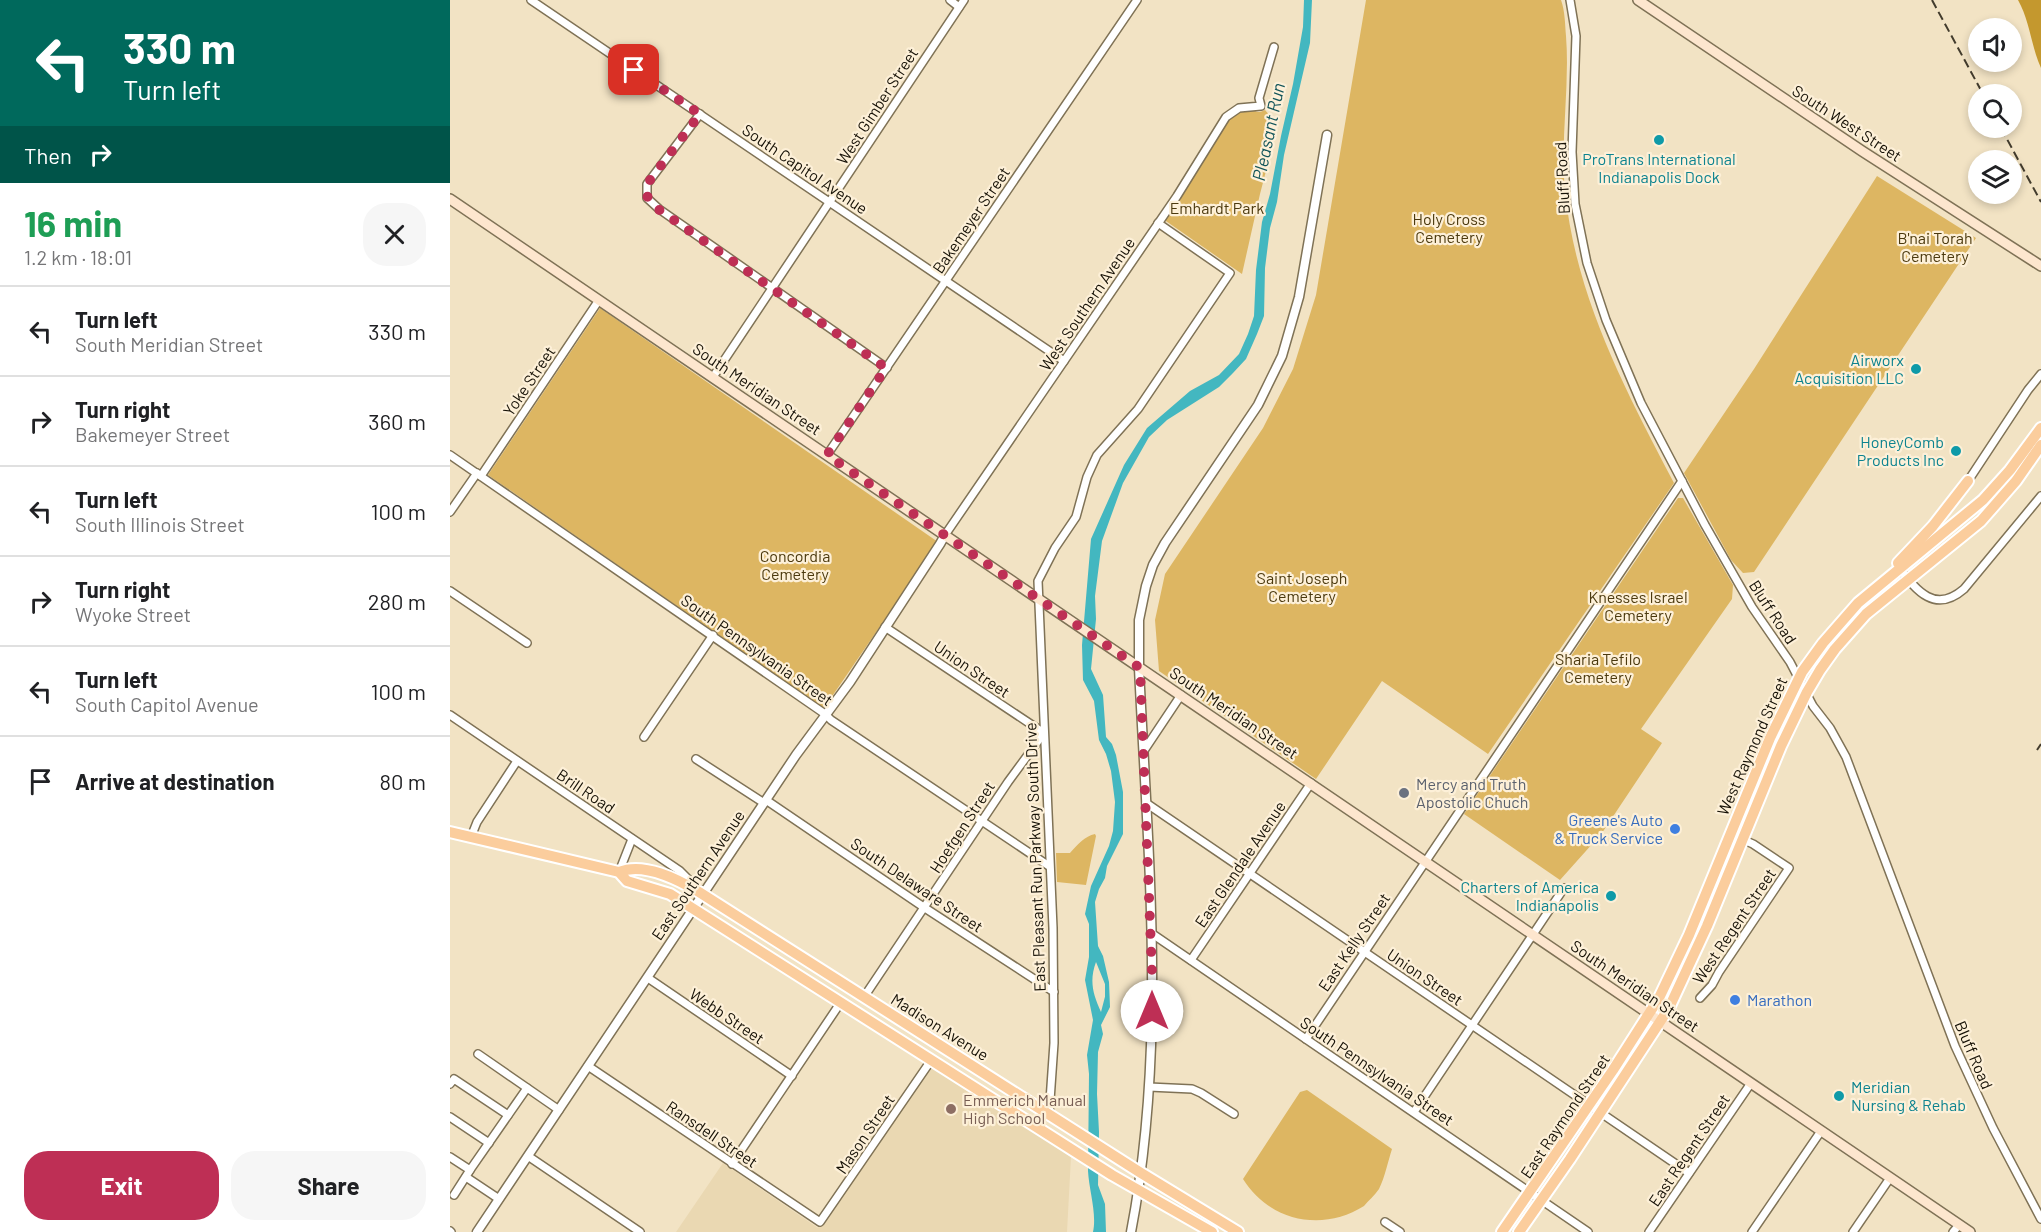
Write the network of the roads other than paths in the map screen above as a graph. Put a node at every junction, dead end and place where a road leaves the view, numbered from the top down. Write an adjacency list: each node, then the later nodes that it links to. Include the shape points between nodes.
1 (531, 0): 8 (street, South Capitol Avenue)
2 (950, 0): 6 (street)
3 (1137, 0): 14 (street, Bakemeyer Street)
4 (1570, 0): 27 (street, Bluff Road, via 1576,36 1573,174 1582,243 1613,339)
5 (1638, 0): 13 (main road, South West Street)
6 (962, 3): 11 (street, West Gimber Street)
7 (1274, 47): 12 (street, West Southern Avenue, via 1259,98 1261,106 1239,108 1226,117)
8 (700, 114): 11 (street, South Capitol Avenue); 15 (street, via 647,184 647,198)
9 (1327, 135): 39 (street, via 1297,303 1282,356 1258,405 1154,565 1141,604)
10 (450, 199): 16 (main road, South Meridian Street)
11 (830, 202): 14 (street, South Capitol Avenue); 15 (street, West Gimber Street)
12 (1158, 223): 17 (street, West Southern Avenue); 35 (street, East Pleasant Run Parkway South Drive, via 1230,273 1142,404 1097,455 1076,517 1041,573)
13 (2041, 266)
14 (946, 281): 17 (street, South Capitol Avenue); 18 (street, Bakemeyer Street)
15 (773, 289): 18 (street); 19 (street, West Gimber Street)
16 (599, 300): 19 (main road, South Meridian Street); 25 (street, Yoke Street)
17 (1064, 361): 30 (street, West Southern Avenue)
18 (886, 368): 24 (street, Bakemeyer Street)
19 (712, 377): 24 (main road, South Meridian Street)
20 (2040, 378): 26 (street)
21 (2041, 428): 31 (main road, West Raymond Street, via 1983,500)
22 (2041, 445): 32 (main road, West Raymond Street, via 1981,521)
23 (450, 455): 25 (street, South Pennsylvania Street)
24 (827, 455): 30 (main road, South Meridian Street)
25 (479, 475): 29 (street, Yoke Street); 37 (street, South Pennsylvania Street)
26 (1968, 481): 33 (main road)
27 (1682, 482): 40 (street, Bluff Road, via 1741,588); 59 (street, East Kelly Street)
28 (2041, 496): 32 (street, via 1958,593 1930,599)
29 (450, 512)
30 (945, 535): 35 (main road, South Meridian Street); 36 (street, East Southern Avenue)
31 (1899, 568): 32 (street); 33 (main road, West Raymond Street)
32 (1908, 579): 41 (main road, West Raymond Street, via 1855,626)
33 (1878, 585): 40 (main road, West Raymond Street, via 1834,629)
34 (450, 591): 38 (street)
35 (1038, 598): 39 (main road, South Meridian Street); 45 (street, East Pleasant Run Parkway South Drive)
36 (885, 627): 43 (street, East Southern Avenue); 45 (street, Union Street)
37 (713, 635): 43 (street, South Pennsylvania Street); 46 (street)
38 (527, 643)
39 (1140, 668): 42 (main road, South Meridian Street); 47 (street)
40 (1799, 677): 41 (street, Bluff Road); 55 (main road, West Raymond Street)
41 (1807, 692): 58 (main road, West Raymond Street); 110 (street, Bluff Road, via 1846,757 1955,1046)
42 (1181, 695): 47 (street); 50 (main road, South Meridian Street)
43 (825, 714): 51 (street, East Southern Avenue); 53 (street, South Pennsylvania Street)
44 (450, 715): 49 (street, Brill Road)
45 (1044, 733): 53 (street, Hoefgen Street); 60 (street, East Pleasant Run Parkway South Drive)
46 (644, 737)
47 (1143, 752): 52 (street)
48 (696, 759): 51 (street, South Delaware Street)
49 (517, 761): 56 (street); 57 (street, Brill Road)
50 (1311, 783): 59 (main road, South Meridian Street); 62 (street, East Glendale Avenue)
51 (765, 801): 64 (street, East Southern Avenue); 66 (street, South Delaware Street)
52 (1146, 803): 62 (street, Union Street); 67 (street)
53 (982, 821): 60 (street, South Pennsylvania Street); 66 (street, Hoefgen Street)
54 (450, 832): 56 (main road, Madison Avenue)
55 (1730, 834): 58 (street); 76 (main road, West Raymond Street, via 1677,963)
56 (471, 837): 61 (main road, Madison Avenue)
57 (632, 839): 61 (street); 64 (street, Brill Road, via 681,871)
58 (1742, 840): 74 (street, West Regent Street, via 1789,868 1712,986); 77 (main road, West Raymond Street, via 1688,969)
59 (1425, 862): 68 (main road, South Meridian Street); 69 (street, East Kelly Street)
60 (1049, 866): 72 (street, East Pleasant Run Parkway South Drive)
61 (619, 872): 64 (main road, Madison Avenue, via 631,867 652,872); 65 (main road, Madison Avenue, via 627,881 670,894)
62 (1250, 874): 69 (street, Union Street); 70 (street, East Glendale Avenue)
63 (1564, 888): 68 (street)
64 (703, 894): 65 (street, East Southern Avenue); 73 (main road, Madison Avenue)
65 (694, 908): 71 (street, East Southern Avenue); 75 (main road, Madison Avenue)
66 (925, 908): 72 (street, South Delaware Street); 73 (street, Hoefgen Street)
67 (1151, 933): 70 (street, South Pennsylvania Street); 86 (street)
68 (1532, 935): 76 (main road, South Meridian Street); 78 (street)
69 (1364, 952): 78 (street, Union Street); 79 (street, East Kelly Street)
70 (1191, 960): 79 (street, South Pennsylvania Street)
71 (648, 978): 82 (street, East Southern Avenue); 83 (street, Webb Street)
72 (1054, 992): 94 (street, East Pleasant Run Parkway South Drive)
73 (864, 997): 94 (main road, Madison Avenue)
74 (1700, 998)
75 (841, 1002): 81 (main road, Madison Avenue); 83 (street)
76 (1649, 1014): 77 (main road, South Meridian Street); 88 (main road, East Raymond Street)
77 (1660, 1022): 84 (main road, South Meridian Street); 91 (main road, East Raymond Street)
78 (1472, 1025): 88 (street, Union Street); 90 (street)
79 (1306, 1039): 90 (street, South Pennsylvania Street)
80 (478, 1054): 87 (street)
81 (932, 1059): 105 (main road, Madison Avenue, via 1112,1175); 111 (street, Mason Street)
82 (588, 1066): 89 (street, East Southern Avenue); 100 (street, Ransdell Street)
83 (792, 1076): 100 (street)
84 (1751, 1083): 96 (main road, South Meridian Street); 102 (street, East Regent Street)
85 (450, 1084): 93 (street, via 454,1079)
86 (1149, 1087): 92 (street, via 1196,1091); 101 (street)
87 (527, 1088): 89 (street); 93 (street)
88 (1590, 1105): 91 (street, Union Street); 106 (main road, East Raymond Street)
89 (559, 1110): 98 (street, East Southern Avenue)
90 (1414, 1112): 106 (street, South Pennsylvania Street)
91 (1601, 1113): 102 (street, Union Street); 109 (main road, East Raymond Street)
92 (1234, 1114)
93 (508, 1115): 97 (street)
94 (1049, 1115): 101 (main road, Madison Avenue)
95 (450, 1117): 97 (street)
96 (1821, 1131): 104 (main road, South Meridian Street); 124 (street)
97 (489, 1143): 103 (street)
98 (528, 1156): 108 (street, East Southern Avenue); 115 (street)
99 (450, 1157): 103 (street)
100 (732, 1164): 111 (street, Ransdell Street)
101 (1141, 1173): 105 (street); 118 (main road, Madison Avenue)
102 (1689, 1173): 123 (street, East Regent Street)
103 (468, 1174): 107 (street); 108 (street)
104 (1890, 1178): 113 (main road, South Meridian Street); 125 (street)
105 (1139, 1188): 116 (street); 117 (main road, Madison Avenue)
106 (1531, 1192): 109 (street, South Pennsylvania Street); 120 (main road, East Raymond Street)
107 (454, 1195)
108 (499, 1199): 114 (street, East Southern Avenue)
109 (1542, 1200): 121 (main road, East Raymond Street); 122 (street, South Pennsylvania Street)
110 (2041, 1219)
111 (820, 1222)
112 (1385, 1222): 119 (street)
113 (1956, 1228): 126 (main road, South Meridian Street)
114 (477, 1232)
115 (640, 1232)
116 (1131, 1232)
117 (1212, 1232)
118 (1238, 1232)
119 (1400, 1232)
120 (1502, 1232)
121 (1519, 1232)
122 (1588, 1232)
123 (1649, 1232)
124 (1752, 1232)
125 (1853, 1232)
126 (1970, 1232)

